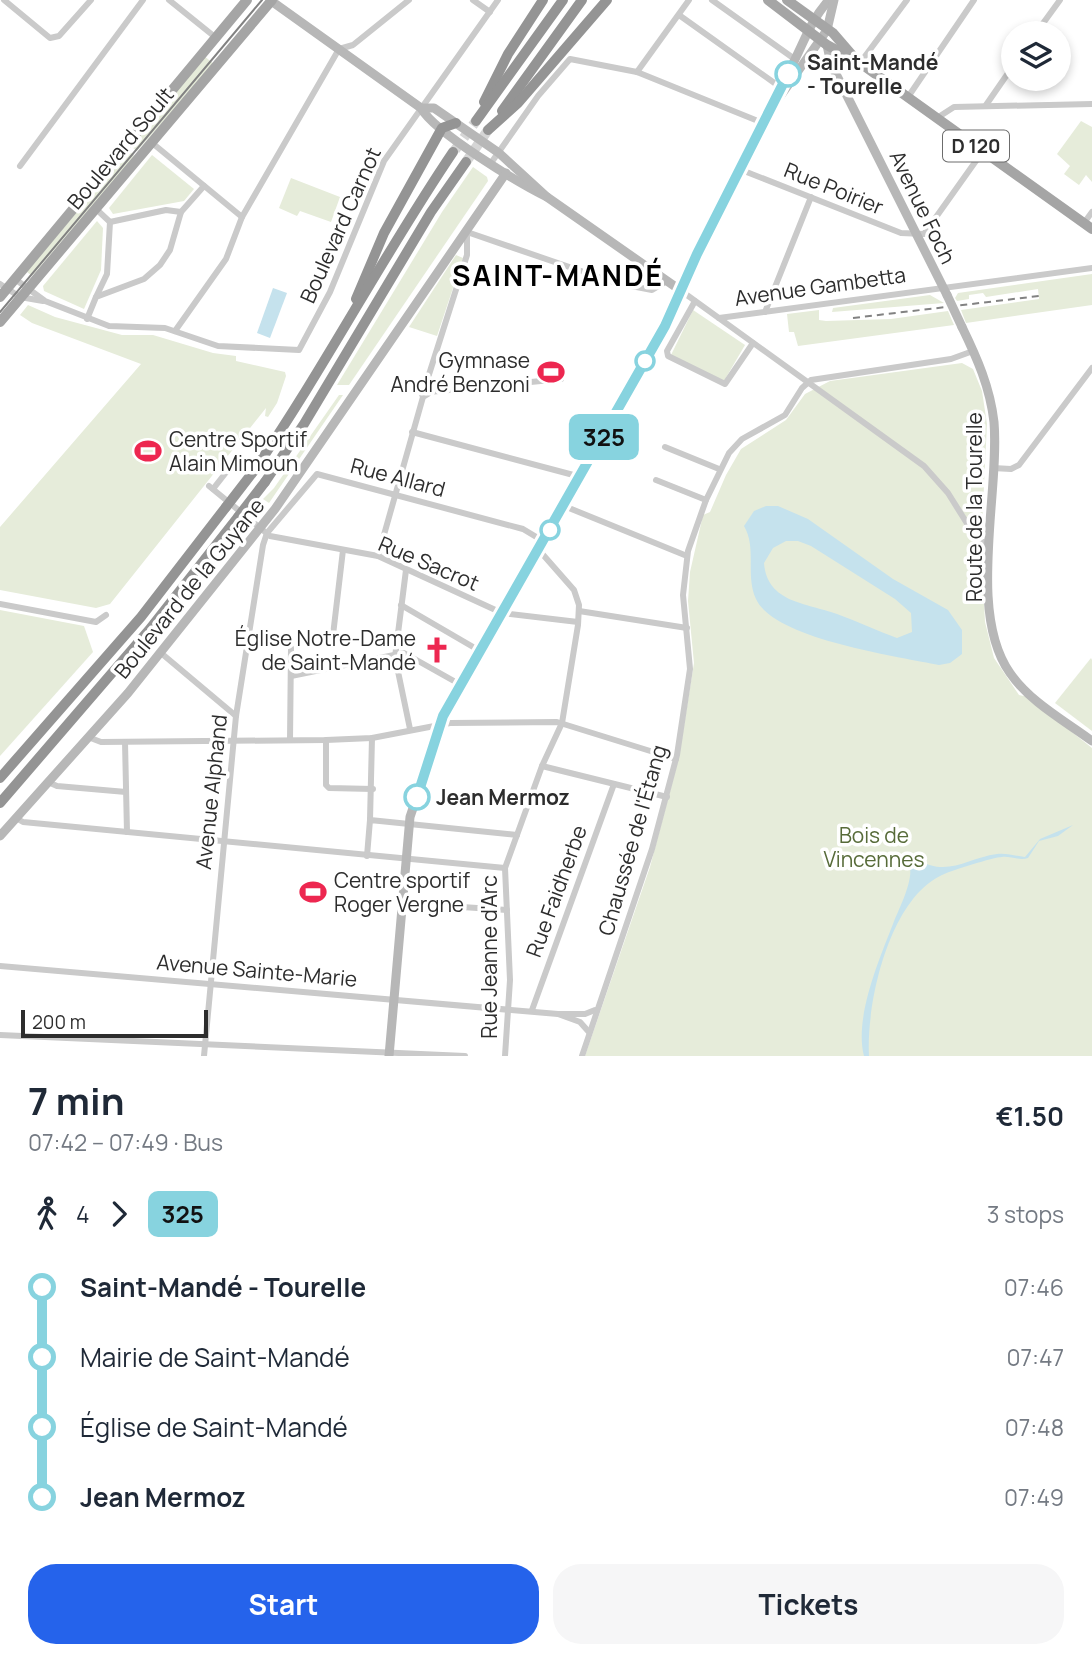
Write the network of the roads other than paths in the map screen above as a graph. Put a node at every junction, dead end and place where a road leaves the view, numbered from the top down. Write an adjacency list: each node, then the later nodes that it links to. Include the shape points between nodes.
1 (4, 0): 2 (street, via 45,37 52,38)
2 (91, 0)
3 (143, 0): 55 (street)
4 (169, 0): 28 (street)
5 (247, 0): 28 (main road, Boulevard Soult)
6 (271, 0): 30 (main road); 48 (main road, Boulevard Soult)
7 (409, 0): 30 (street, via 354,45)
8 (473, 0): 22 (street)
9 (498, 0): 22 (street, Boulevard Carnot)
10 (543, 0): 11 (highway, via 508,54 476,121)
11 (563, 0)
12 (582, 0): 13 (highway, via 488,130 518,103)
13 (607, 0)
14 (689, 0): 23 (street)
15 (712, 0): 32 (street)
16 (768, 0): 26 (main road, D 120)
17 (787, 0): 24 (main road, D 120)
18 (832, 0): 24 (main road); 27 (main road)
19 (907, 0): 33 (street)
20 (973, 0): 39 (street)
21 (1060, 0): 25 (street)
22 (490, 12): 42 (street, Boulevard Carnot)
23 (679, 15): 35 (street); 37 (street)
24 (813, 19): 26 (main road); 27 (main road, D 120)
25 (1045, 21)
26 (806, 30): 29 (main road, D 120); 32 (main road)
27 (827, 30): 29 (main road); 31 (main road, D 120)
28 (215, 37): 70 (main road, Boulevard Soult)
29 (824, 43): 31 (main road, D 120); 34 (main road, Avenue Foch); 43 (main road, via 797,69)
30 (339, 49): 42 (main road); 64 (street)
31 (842, 49): 33 (main road, D 120); 34 (main road)
32 (796, 60): 37 (main road)
33 (860, 63): 39 (main road, D 120)
34 (835, 71): 68 (main road, Avenue Foch)
35 (637, 72): 46 (street); 51 (street, via 570,60 538,96)
36 (1001, 83): 41 (street)
37 (780, 87): 43 (main road)
38 (1092, 96): 40 (street)
39 (908, 97): 44 (main road, D 120)
40 (1091, 104): 41 (street)
41 (986, 105): 44 (street, via 951,107)
42 (421, 108): 45 (main road, via 434,108); 47 (main road); 84 (street, Boulevard Carnot, via 384,161 304,345 296,351 218,346)
43 (772, 108): 46 (main road)
44 (937, 118): 49 (main road, D 120)
45 (456, 123): 47 (highway); 51 (main road)
46 (764, 123): 56 (main road)
47 (442, 128): 53 (main road); 83 (highway, via 384,233)
48 (151, 142): 58 (street); 61 (main road, Boulevard Soult)
49 (983, 151): 66 (main road, D 120); 68 (street, via 924,234)
50 (453, 152): 83 (highway)
51 (499, 153): 53 (street); 54 (main road)
52 (466, 162): 141 (highway, bridge, via 265,482 149,630)
53 (491, 163): 57 (main road)
54 (512, 164): 57 (street); 59 (main road)
55 (20, 166)
56 (739, 169): 60 (street, Rue Poirier); 73 (main road)
57 (506, 173): 59 (main road); 67 (main road, Boulevard de la Guyane)
58 (204, 186): 62 (street); 64 (street)
59 (547, 197): 71 (main road)
60 (811, 197): 68 (street, Rue Poirier, via 901,233); 79 (street)
61 (95, 208): 65 (street); 75 (main road, Boulevard Soult)
62 (181, 212): 65 (street, via 166,210); 77 (street, via 170,250 160,265 144,279)
63 (1092, 212): 66 (street)
64 (242, 217): 84 (street, via 226,259)
65 (110, 222): 77 (street, via 107,274)
66 (1088, 226)
67 (467, 232): 71 (street, via 616,284 652,290); 90 (street, via 467,255); 101 (main road, Boulevard de la Guyane)
68 (917, 235): 74 (main road, Avenue Foch)
69 (1092, 268): 74 (street, Avenue Gambetta)
70 (15, 279): 72 (main road, Boulevard Soult); 75 (street)
71 (667, 281): 73 (main road)
72 (4, 286): 75 (street); 76 (main road, Boulevard Soult)
73 (681, 290): 78 (street); 96 (main road)
74 (945, 292): 79 (street, Avenue Gambetta); 86 (main road, Avenue Foch, bridge)
75 (24, 293): 81 (street); 82 (main road, Boulevard Soult)
76 (0, 296)
77 (96, 297): 81 (street)
78 (695, 301): 80 (street); 85 (street, via 668,356 725,384)
79 (765, 312): 80 (street, Avenue Gambetta)
80 (719, 318): 85 (street)
81 (87, 319): 84 (street, via 120,328)
82 (0, 322)
83 (347, 324): 135 (highway, bridge, via 253,472 141,617)
84 (175, 331)
85 (753, 343): 89 (street)
86 (975, 355): 89 (street); 94 (main road, Route de la Tourelle, via 985,377 994,423)
87 (1092, 368): 94 (street, via 1019,465)
88 (561, 379): 90 (street)
89 (808, 382): 95 (street, Chaussée de l'Étang, via 785,415 742,439); 102 (street, via 933,474 978,541)
90 (426, 392): 91 (street)
91 (412, 432): 96 (street); 98 (street)
92 (665, 447): 95 (street)
93 (235, 461): 101 (street, via 211,488)
94 (993, 468): 102 (main road, Route de la Tourelle)
95 (719, 469): 99 (street, Chaussée de l'Étang)
96 (581, 477): 100 (main road)
97 (656, 480): 99 (street)
98 (394, 495): 101 (street, Rue Allard, via 314,474); 103 (street, Rue Allard, via 523,529); 105 (street)
99 (706, 500): 106 (street, Chaussée de l'Étang)
100 (564, 506): 103 (main road); 106 (street)
101 (264, 530): 104 (street, Rue Sacrot); 118 (main road, Boulevard de la Guyane); 122 (street, Avenue Alphand)
102 (988, 542): 131 (main road, Route de la Tourelle, via 993,631 1007,669 1025,690)
103 (541, 545): 110 (street, Rue Jeanne d'Arc, via 574,590); 111 (main road)
104 (343, 550): 105 (street, Rue Sacrot); 115 (street)
105 (377, 556): 107 (street, Rue Sacrot)
106 (687, 556): 114 (street, Chaussée de l'Étang, via 683,595)
107 (406, 570): 109 (street); 111 (street, Rue Sacrot)
108 (0, 604): 112 (street, via 96,622)
109 (401, 605): 117 (street); 119 (street)
110 (579, 611): 113 (street, Rue Jeanne d'Arc); 114 (street)
111 (502, 613): 113 (street, Rue Sacrot); 117 (main road)
112 (106, 615)
113 (578, 622): 123 (street, Rue Jeanne d'Arc)
114 (687, 628): 133 (street, Chaussée de l'Étang, via 689,687)
115 (333, 635)
116 (291, 648): 120 (street)
117 (480, 651): 121 (main road)
118 (161, 653): 122 (street); 126 (main road, Boulevard de la Guyane)
119 (395, 657): 120 (street); 121 (street, via 404,653); 125 (street)
120 (291, 676): 129 (street)
121 (461, 685): 124 (main road)
122 (236, 716): 128 (street, Avenue Alphand)
123 (562, 723): 124 (street); 133 (street); 134 (street, Rue Jeanne d'Arc)
124 (440, 724): 125 (street); 144 (main road)
125 (410, 729): 127 (street)
126 (89, 737): 132 (street); 136 (main road, Boulevard de la Guyane)
127 (372, 738): 130 (street); 138 (street)
128 (233, 740): 129 (street); 132 (street); 148 (street, Avenue Alphand)
129 (290, 740): 130 (street)
130 (326, 740): 138 (street, via 326,785)
131 (1092, 741)
132 (125, 742): 139 (street)
133 (676, 759): 140 (street, Chaussée de l'Étang)
134 (542, 766): 137 (street); 146 (street, Rue Jeanne d'Arc)
135 (0, 778)
136 (48, 782): 139 (street); 142 (main road, Boulevard de la Guyane)
137 (614, 784): 140 (street); 158 (street, Rue Faidherbe)
138 (373, 789): 143 (street)
139 (126, 792): 145 (street)
140 (667, 797): 159 (street, Chaussée de l'Étang)
141 (0, 803)
142 (16, 818): 145 (street); 147 (main road, Boulevard de la Guyane)
143 (370, 820): 144 (street); 149 (street)
144 (409, 825): 146 (street); 150 (main road)
145 (127, 832): 148 (street)
146 (517, 835): 151 (street, Rue Jeanne d'Arc)
147 (0, 836)
148 (224, 841): 149 (street); 155 (street, Avenue Alphand)
149 (367, 856): 150 (street)
150 (406, 859): 151 (street); 152 (main road)
151 (505, 868): 153 (street, Rue Jeanne d'Arc)
152 (402, 903): 153 (street); 156 (main road)
153 (507, 910): 157 (street, Rue Jeanne d'Arc)
154 (0, 966): 155 (street, Avenue Sainte-Marie)
155 (211, 983): 156 (street, Avenue Sainte-Marie); 163 (street, Avenue Alphand)
156 (393, 998): 157 (street, Avenue Sainte-Marie); 164 (main road)
157 (510, 1008): 158 (street, Avenue Sainte-Marie); 167 (street, Rue Jeanne d'Arc)
158 (531, 1010): 160 (street, Avenue Sainte-Marie)
159 (595, 1010): 160 (street); 161 (street, Chaussée de l'Étang)
160 (558, 1014): 161 (street, via 580,1022)
161 (588, 1031): 168 (street, Chaussée de l'Étang)
162 (0, 1035): 163 (street)
163 (205, 1045): 164 (street); 165 (street, Avenue Alphand)
164 (390, 1055): 166 (street)
165 (204, 1056)
166 (465, 1056)
167 (505, 1056)
168 (582, 1056)

